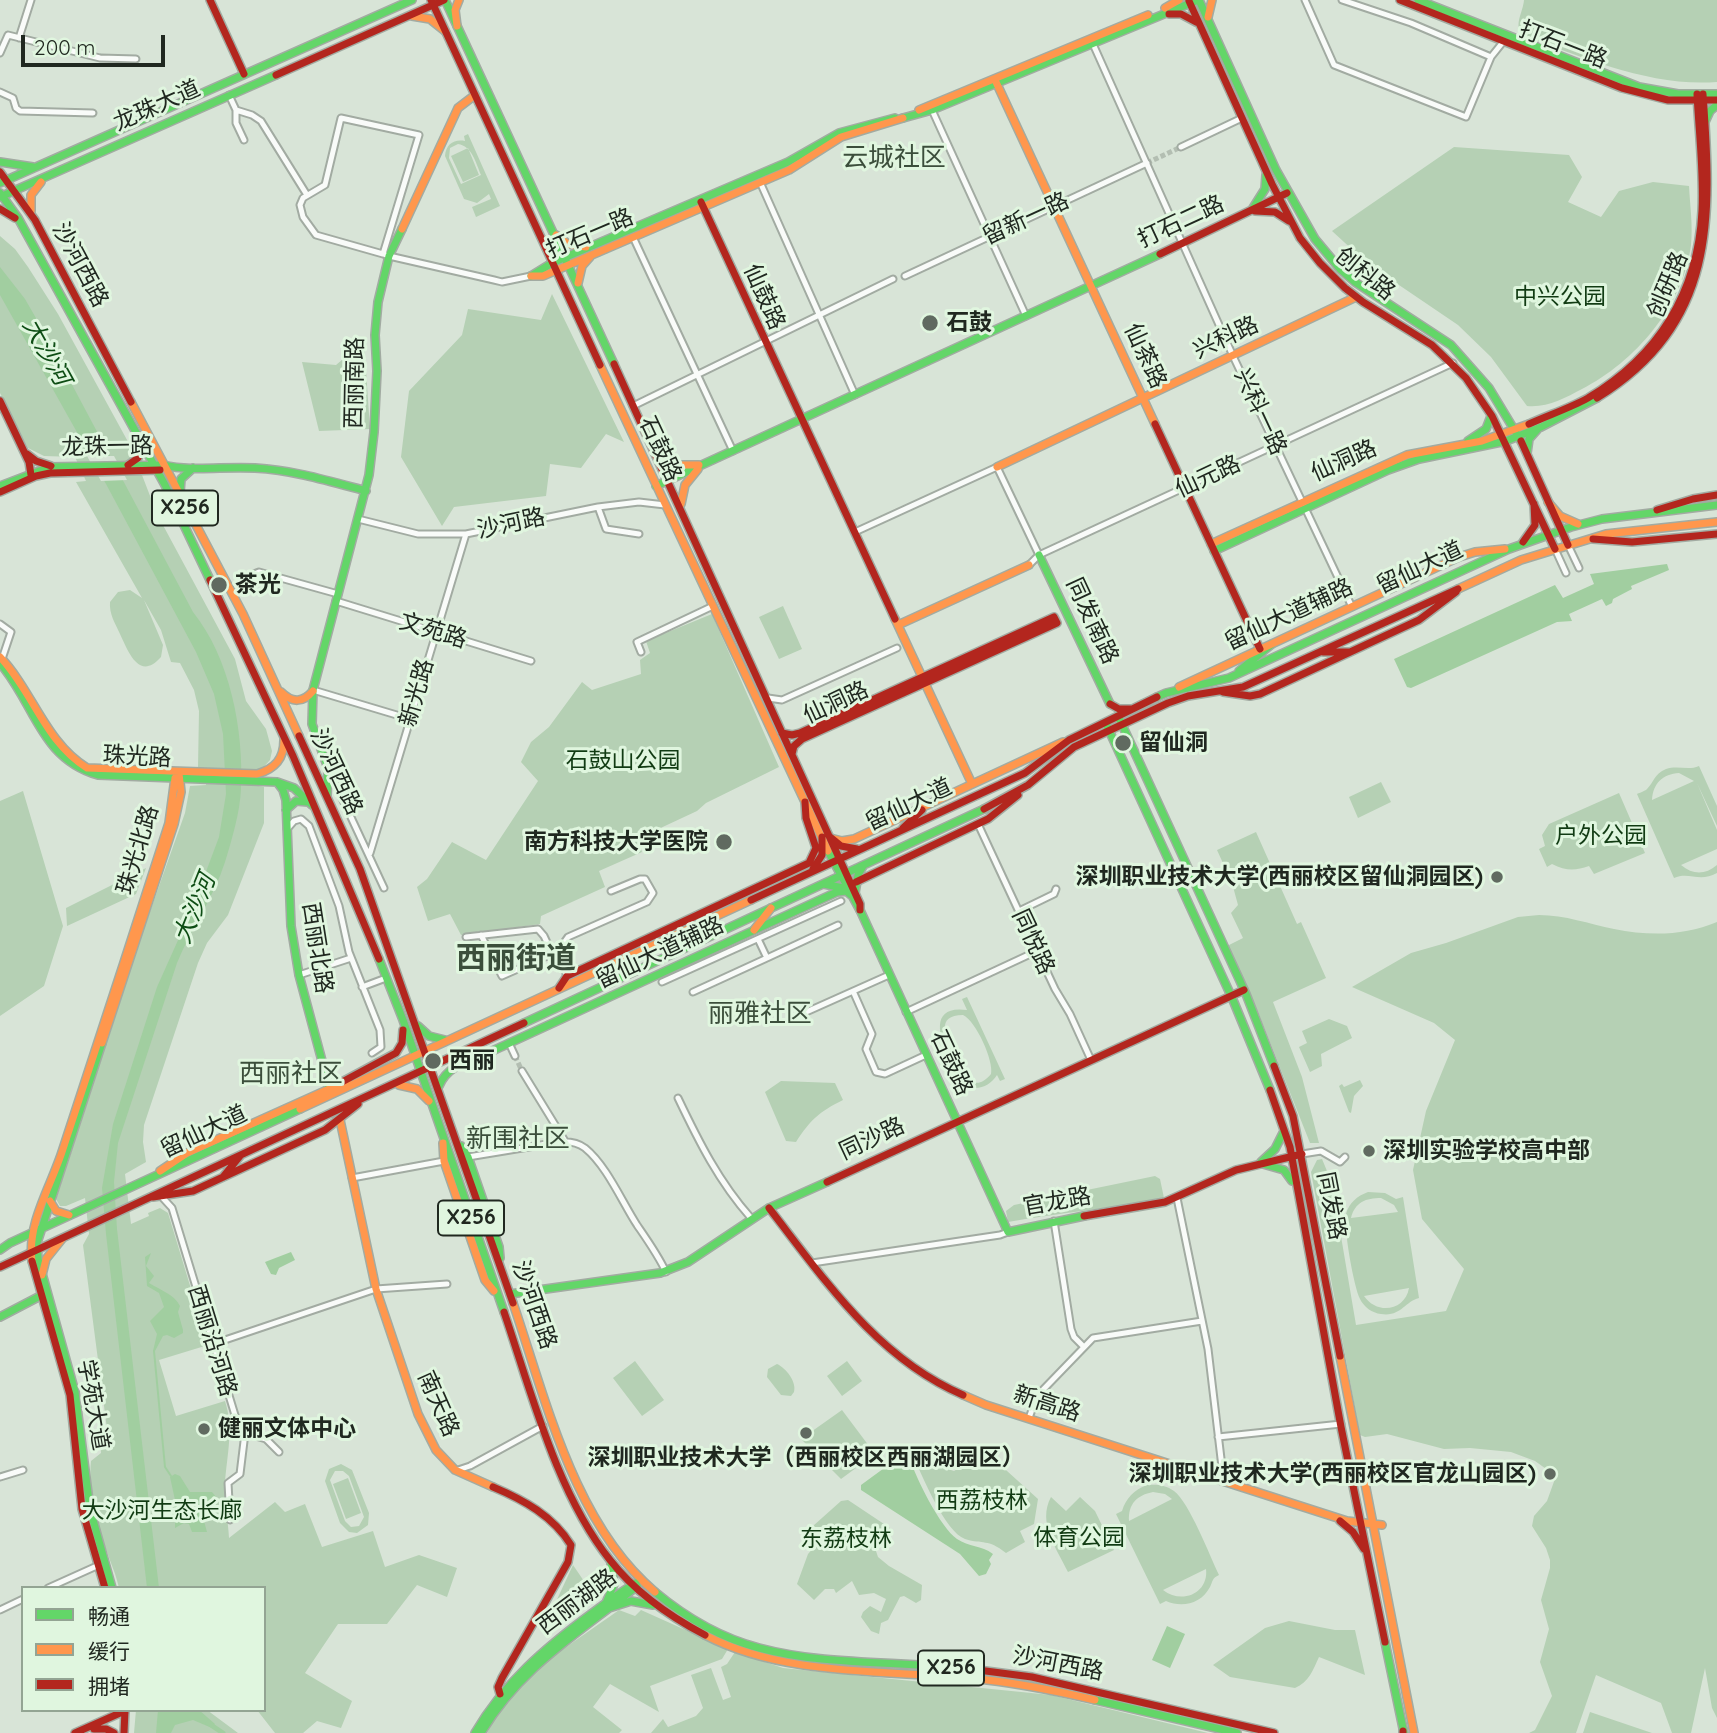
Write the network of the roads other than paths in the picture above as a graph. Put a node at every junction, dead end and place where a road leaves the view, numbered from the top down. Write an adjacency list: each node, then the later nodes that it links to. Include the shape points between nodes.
1 (32, 0): 21 (street)
2 (210, 0): 27 (main road)
3 (412, 0): 27 (main road, 龙珠大道)
4 (444, 0): 13 (main road, 龙珠大道 / X256); 17 (main road, 石鼓路)
5 (459, 0): 17 (main road)
6 (1179, 0): 14 (main road, 打石一路)
7 (1212, 0): 18 (main road)
8 (1305, 0): 25 (street, via 1334,65 1466,117)
9 (1342, 0): 25 (street, via 1412,23)
10 (1400, 0): 22 (main road, 打石一路)
11 (1418, 0): 33 (main road, 打石一路, via 1620,81)
12 (1194, 1): 15 (main road, 打石一路); 18 (main road, 创科路)
13 (432, 2): 16 (main road, 龙珠大道 / X256); 19 (main road, 石鼓路)
14 (1170, 3): 20 (main road, 打石一路)
15 (1161, 15): 18 (main road, via 1184,15); 23 (main road, 打石一路)
16 (405, 18): 19 (main road, via 426,17); 30 (main road, 龙珠大道 / X256)
17 (457, 26): 62 (main road, 石鼓路)
18 (1205, 26): 39 (main road, 创科路); 53 (main road, 创科路)
19 (445, 31): 32 (main road, 石鼓路)
20 (1110, 31): 23 (street); 28 (main road, 打石一路)
21 (19, 38): 24 (street, via 8,35); 26 (street, via 100,58)
22 (1503, 43): 25 (street); 34 (main road, 打石一路, via 1608,84)
23 (1093, 44): 28 (main road, 打石一路); 45 (street, 兴科一路)
24 (0, 53)
25 (1491, 57)
26 (136, 59)
27 (244, 74): 46 (main road, 龙珠大道)
28 (996, 83): 37 (main road, 打石一路); 57 (main road, 打石一路, via 839,133); 58 (main road, 仙茶路)
29 (0, 92): 38 (street, via 13,98 20,111)
30 (229, 94): 36 (street); 49 (main road, 龙珠大道 / X256)
31 (1717, 94): 33 (main road, 打石一路)
32 (475, 95): 69 (main road, 西丽南路, via 458,108); 71 (main road, 石鼓路)
33 (1700, 98): 34 (main road, 打石一路); 35 (main road, 打石一路); 40 (main road, 创研路); 41 (main road, 创研路)
34 (1668, 100): 40 (main road, via 1687,107)
35 (1717, 103): 41 (main road)
36 (236, 110): 42 (street); 55 (street, via 261,121)
37 (932, 110): 51 (main road, 打石一路, via 841,137 789,170); 65 (street)
38 (93, 113)
39 (1242, 118): 43 (street); 47 (main road, 创科路)
40 (1698, 118): 92 (main road, 创研路, via 1699,244 1692,276 1671,320 1643,357 1618,379)
41 (1704, 126): 93 (main road, 创研路, via 1705,243 1695,284 1681,314 1654,353 1628,379)
42 (244, 140)
43 (1181, 147)
44 (0, 162): 46 (main road)
45 (1147, 163): 58 (street, 留新一路); 67 (street, 兴科一路)
46 (40, 166): 50 (main road, 龙珠大道)
47 (1266, 171): 56 (main road, 创科路); 60 (main road, via 1265,189)
48 (0, 172): 50 (main road, 沙河西路)
49 (51, 174): 52 (main road, 龙珠大道 / X256); 61 (main road, X256, via 32,192 30,207)
50 (4, 182): 52 (main road, 沙河西路)
51 (760, 182): 57 (main road, 打石一路); 78 (street)
52 (15, 190): 54 (main road, 龙珠大道 / X256); 61 (main road, 沙河西路)
53 (1287, 193): 56 (main road, 打石二路); 90 (main road, 创科路, via 1309,232 1338,267 1456,349 1487,383)
54 (1, 195): 64 (main road, 沙河西路 / X256)
55 (307, 195): 69 (street, via 301,201 301,212 316,235); 69 (street, via 325,185 341,118 419,135)
56 (1279, 197): 60 (main road, 打石二路); 63 (main road, 创科路)
57 (701, 202): 66 (main road, 打石一路); 68 (main road, 打石一路); 80 (main road, 仙鼓路)
58 (1054, 206): 65 (street, 留新一路); 75 (main road, 仙茶路)
59 (0, 209): 64 (main road)
60 (1251, 211): 63 (main road, via 1275,212); 67 (main road, 打石二路)
61 (35, 220): 108 (main road, 沙河西路 / X256)
62 (548, 223): 68 (main road, via 568,244); 70 (main road, 石鼓路)
63 (1292, 224): 77 (main road, 创科路, via 1320,263)
64 (22, 225): 96 (main road, 沙河西路 / X256)
65 (990, 236): 73 (street, 留新一路); 79 (street)
66 (633, 237): 68 (main road, 打石一路); 83 (street)
67 (1182, 243): 75 (main road, 打石二路); 81 (street, 兴科一路)
68 (593, 250): 70 (main road, 打石一路); 76 (main road, via 580,270)
69 (386, 255): 72 (street, via 502,282); 117 (main road, 西丽南路, via 376,324 374,432)
70 (566, 261): 71 (main road, 打石一路); 76 (main road, 石鼓路)
71 (553, 267): 72 (main road, 打石一路); 115 (main road, 石鼓路)
72 (531, 276)
73 (905, 276)
74 (893, 279): 78 (street)
75 (1091, 286): 79 (main road, 打石二路); 85 (main road, 仙茶路)
76 (579, 290): 87 (main road, 石鼓路)
77 (1356, 297): 81 (main road, 兴科路); 82 (main road, 创科路)
78 (817, 315): 80 (street); 84 (street)
79 (1026, 316): 84 (main road, 打石二路)
80 (763, 342): 83 (street); 91 (main road, 仙鼓路)
81 (1233, 356): 85 (main road, 兴科路); 98 (street, 兴科一路)
82 (1453, 363): 89 (main road, 创科路); 98 (street, 仙元路)
83 (697, 374): 87 (street); 102 (street)
84 (855, 395): 91 (main road, 打石二路)
85 (1144, 398): 110 (main road, 兴科路); 116 (main road, 仙茶路)
86 (0, 401): 101 (main road)
87 (633, 406): 99 (main road, 石鼓路)
88 (0, 412): 112 (main road)
89 (1491, 415): 95 (main road, 创科路); 97 (main road, via 1485,431)
90 (1507, 416): 92 (main road, via 1518,423); 94 (main road, 创科路)
91 (802, 419): 102 (main road); 133 (main road, 仙鼓路)
92 (1533, 423): 94 (main road, 创研路)
93 (1545, 425): 94 (main road, 创研路); 103 (main road, via 1529,439)
94 (1516, 434): 95 (main road, 创研路); 103 (main road, 创科路)
95 (1502, 439): 97 (main road, 仙洞路); 100 (main road, 仙洞路); 106 (main road, 创科路)
96 (142, 444): 105 (main road, via 138,458); 111 (main road, 沙河西路 / X256)
97 (1462, 444): 124 (main road, 仙洞路, via 1407,455)
98 (1275, 445): 116 (street, 仙元路); 124 (street, 兴科一路)
99 (654, 449): 104 (main road, via 674,465); 113 (main road, 石鼓路)
100 (1476, 449): 106 (main road, via 1500,450); 124 (main road, 仙洞路, via 1408,463)
101 (24, 451): 107 (main road); 112 (main road)
102 (733, 451): 104 (main road)
103 (1528, 461): 121 (main road, 创科路)
104 (703, 465): 113 (main road); 127 (main road, via 682,490)
105 (126, 466): 107 (main road, 龙珠一路); 111 (main road, 龙珠一路)
106 (1515, 466): 122 (main road, 创科路)
107 (55, 467): 112 (main road, 龙珠一路)
108 (166, 467): 109 (main road, 龙珠一路); 111 (main road, 龙珠一路); 120 (main road, 沙河西路 / X256)
109 (196, 467): 117 (main road, 龙珠一路, via 285,471); 120 (main road, via 181,479)
110 (997, 467): 133 (street); 144 (street)
111 (155, 468): 112 (main road, 龙珠一路); 183 (main road, 沙河西路 / X256)
112 (29, 476): 114 (main road, 龙珠一路); 118 (main road, 龙珠一路)
113 (668, 480): 115 (main road); 127 (main road, 石鼓路)
114 (0, 486)
115 (656, 486): 123 (main road, 石鼓路)
116 (1184, 488): 141 (main road, 仙茶路); 144 (street, 仙元路)
117 (366, 491): 129 (main road, 西丽南路)
118 (0, 492)
119 (1717, 495): 128 (main road)
120 (181, 500): 167 (main road, 沙河西路 / X256, via 243,614)
121 (1548, 502): 131 (main road, via 1563,518); 132 (main road, 创科路)
122 (1534, 504): 137 (main road, 创科路); 139 (main road, via 1536,526)
123 (665, 505): 126 (street, 沙河路, via 639,502); 151 (main road, 石鼓路)
124 (1303, 505): 141 (main road, 仙洞路); 152 (street, 兴科一路)
125 (1717, 505): 128 (main road, 留仙大道)
126 (598, 507): 134 (street, 沙河路); 135 (street, via 606,529)
127 (683, 512): 171 (main road, 石鼓路)
128 (1650, 512): 131 (main road, 留仙大道)
129 (358, 519): 134 (street, 沙河路, via 418,534); 150 (main road, 西丽南路)
130 (1717, 522): 138 (main road, 留仙大道, via 1623,531)
131 (1581, 524): 132 (main road, 留仙大道)
132 (1561, 530): 137 (main road, 留仙大道); 140 (main road, 创科路)
133 (855, 532): 155 (main road, 仙鼓路)
134 (466, 534): 156 (street, 新光路)
135 (639, 534)
136 (1717, 534): 138 (main road, via 1632,542)
137 (1548, 535): 139 (main road, 留仙大道); 143 (main road, 创科路)
138 (1581, 541): 140 (main road, 留仙大道)
139 (1520, 545): 142 (main road, 留仙大道)
140 (1568, 545): 143 (main road, 留仙大道); 146 (street)
141 (1212, 547): 159 (main road, 仙茶路)
142 (1509, 549): 152 (main road, 留仙大道辅路, via 1459,557); 165 (main road, 留仙大道)
143 (1555, 549): 147 (street); 149 (main road, 留仙大道)
144 (1039, 555): 145 (street); 173 (main road, 同发南路)
145 (1029, 565): 155 (main road)
146 (1579, 568)
147 (1566, 573)
148 (244, 578): 150 (street, 文苑路, via 259,572)
149 (1468, 584): 161 (main road, via 1419,620); 162 (main road, 留仙大道)
150 (337, 598): 156 (street, 文苑路); 168 (main road, 西丽南路)
151 (713, 607): 160 (street, via 637,642); 192 (main road, 石鼓路)
152 (1352, 607): 157 (main road, 留仙大道辅路)
153 (1055, 620): 166 (main road, 仙洞路)
154 (0, 624): 163 (street, via 11,632)
155 (898, 625): 166 (main road, 仙鼓路)
156 (435, 632): 164 (street, 文苑路); 176 (street, 新光路)
157 (1272, 644): 159 (main road, 留仙大道辅路); 165 (main road)
158 (897, 648): 172 (street)
159 (1261, 649): 170 (main road, 留仙大道辅路)
160 (641, 652)
161 (1350, 652): 162 (main road); 169 (main road, via 1260,694)
162 (1317, 654): 169 (main road, 留仙大道, via 1240,689)
163 (1, 660): 186 (main road, 珠光路, via 24,684 66,754 78,764 95,770)
164 (531, 661)
165 (1227, 679): 170 (main road, 留仙大道)
166 (924, 680): 181 (main road, 仙洞路, via 800,733); 184 (main road, 仙洞路, via 799,741); 189 (main road, 仙鼓路)
167 (275, 685): 168 (main road, via 294,702 307,699); 191 (main road, 沙河西路 / X256)
168 (313, 690): 176 (street); 185 (main road, 西丽南路, via 312,724)
169 (1223, 692): 179 (main road, 留仙大道, via 1181,698)
170 (1167, 693): 174 (main road, 留仙大道)
171 (765, 695): 172 (street); 177 (main road, 石鼓路)
172 (782, 700): 177 (street)
173 (1110, 704): 174 (main road); 178 (main road)
174 (1132, 709): 175 (main road, 留仙大道)
175 (1118, 716): 178 (main road, 留仙大道); 179 (main road, 同发路)
176 (410, 719): 204 (street, 新光路)
177 (775, 719): 181 (main road, 石鼓路)
178 (1104, 722): 180 (main road, 同发路); 182 (main road, 留仙大道)
179 (1121, 724): 180 (main road, 留仙大道); 239 (main road, 同发路)
180 (1109, 730): 190 (main road, 留仙大道, via 1070,750); 242 (main road, 同发路)
181 (782, 733): 184 (main road, 石鼓路)
182 (1076, 736): 189 (main road); 199 (main road, 留仙大道, via 1033,769)
183 (284, 738): 187 (main road, via 282,758); 196 (main road, 沙河西路 / X256)
184 (792, 754): 200 (main road, 石鼓路)
185 (328, 768): 191 (main road, 西丽南路); 204 (street)
186 (179, 776): 187 (main road, 珠光路); 288 (main road, 珠光北路, via 180,801 174,824); 294 (main road, 珠光北路, via 169,823)
187 (257, 777): 188 (main road, 珠光路)
188 (277, 782): 193 (main road, 珠光路, via 294,788); 195 (main road, 西丽北路, via 285,795)
189 (972, 784): 194 (main road)
190 (1028, 785): 197 (main road); 203 (main road, 留仙大道)
191 (327, 799): 246 (main road, 沙河西路 / X256, via 367,885)
192 (805, 801): 200 (main road, 石鼓路); 212 (main road, 留仙大道辅路, via 802,810 816,842 816,856)
193 (312, 804): 195 (main road, via 296,801); 196 (main road, 珠光路)
194 (929, 805): 199 (main road); 200 (main road, via 854,839)
195 (286, 810): 198 (main road, 西丽北路)
196 (317, 812): 217 (main road, 沙河西路 / X256)
197 (978, 824): 201 (main road); 221 (street, 同悦路)
198 (286, 828): 219 (street, via 298,820 307,822); 232 (main road, 西丽北路, via 291,926)
199 (897, 832): 202 (main road, 留仙大道)
200 (826, 837): 202 (main road, via 848,849); 205 (main road, 石鼓路); 207 (main road, via 821,858)
201 (934, 844): 203 (main road); 209 (main road)
202 (864, 847): 205 (main road, 留仙大道)
203 (901, 847): 206 (main road, 留仙大道)
204 (370, 853): 213 (street)
205 (836, 860): 207 (main road, 留仙大道); 208 (main road, 石鼓路)
206 (868, 862): 208 (main road, 留仙大道); 209 (main road)
207 (809, 872): 210 (main road, 留仙大道)
208 (843, 874): 211 (main road, 留仙大道); 216 (main road, 石鼓路)
209 (856, 882): 216 (main road)
210 (781, 885): 212 (main road); 238 (main road, 留仙大道)
211 (818, 885): 216 (main road, via 832,884); 220 (main road, 留仙大道)
212 (758, 887): 234 (main road, 留仙大道辅路)
213 (384, 888)
214 (1056, 888): 221 (street, via 1055,893)
215 (611, 891): 234 (street, via 645,879 653,893 647,901 568,937 561,964)
216 (851, 893): 223 (main road, 留仙大道辅路, via 836,892); 233 (main road, 石鼓路)
217 (354, 899): 219 (street); 235 (main road, 沙河西路 / X256)
218 (841, 901): 226 (street)
219 (339, 906): 229 (street)
220 (772, 906): 223 (main road); 252 (main road, 留仙大道)
221 (1018, 911): 227 (street, 同悦路)
222 (838, 925): 230 (street)
223 (754, 930): 248 (main road, 留仙大道辅路)
224 (481, 935): 225 (street); 228 (street, via 538,929); 228 (street, via 502,976)
225 (466, 937)
226 (758, 939): 230 (street); 236 (street)
227 (1037, 951): 243 (street); 256 (street, 同悦路)
228 (552, 954): 231 (street)
229 (351, 958): 232 (street); 237 (street)
230 (767, 958): 241 (street)
231 (559, 968)
232 (299, 975): 263 (main road, 西丽北路)
233 (889, 975): 240 (street); 243 (main road, 石鼓路)
234 (567, 976): 238 (main road, 留仙大道辅路)
235 (386, 978): 237 (street); 245 (main road, 沙河西路 / X256)
236 (662, 982)
237 (362, 987): 251 (street, via 382,1039)
238 (559, 988): 247 (main road, 留仙大道)
239 (1244, 990): 242 (main road, 同沙路); 274 (main road, 同发路, via 1284,1088)
240 (853, 991): 244 (street); 253 (street, via 872,1034 866,1049 876,1072 885,1074)
241 (693, 992)
242 (1231, 996): 256 (main road, 同沙路); 269 (main road, 同发路)
243 (906, 1012): 253 (main road, 石鼓路)
244 (804, 1013)
245 (402, 1020): 254 (main road, 沙河西路 / X256); 261 (main road, via 403,1036 396,1054)
246 (415, 1022): 247 (main road, via 433,1038); 249 (main road, 沙河西路 / X256)
247 (452, 1039): 249 (main road, 留仙大道)
248 (509, 1043): 250 (main road, 留仙大道辅路); 255 (street)
249 (426, 1051): 254 (main road, 留仙大道); 257 (main road, 沙河西路 / X256)
250 (489, 1052): 252 (main road); 264 (main road, 留仙大道辅路, via 447,1072)
251 (372, 1053)
252 (457, 1053): 257 (main road, 留仙大道)
253 (926, 1055): 267 (main road, 石鼓路)
254 (415, 1056): 258 (main road, 沙河西路 / X256); 260 (main road, 留仙大道)
255 (515, 1056)
256 (1091, 1060): 267 (main road, 同沙路)
257 (431, 1065): 258 (main road, 留仙大道); 264 (main road, 沙河西路 / X256)
258 (419, 1070): 262 (main road); 266 (main road, 沙河西路 / X256); 273 (main road, 留仙大道)
259 (522, 1071): 272 (street)
260 (366, 1079): 261 (main road); 281 (main road, 留仙大道)
261 (342, 1082): 263 (main road)
262 (399, 1085): 266 (main road, via 417,1089); 268 (main road, via 358,1104)
263 (329, 1087): 281 (main road, via 180,1157)
264 (439, 1089): 270 (main road, 沙河西路 / X256)
265 (678, 1098): 292 (street, via 704,1153)
266 (431, 1104): 271 (main road, 沙河西路 / X256)
267 (957, 1121): 290 (main road, 同沙路); 295 (main road, 石鼓路)
268 (337, 1123): 280 (main road); 282 (main road, 南天路)
269 (1282, 1129): 275 (main road, 同发路); 279 (main road, via 1278,1145)
270 (454, 1136): 276 (main road); 301 (main road, 沙河西路 / X256)
271 (444, 1140): 278 (main road); 308 (main road, 沙河西路 / X256)
272 (565, 1141): 276 (street); 302 (street, via 590,1154)
273 (241, 1153): 280 (main road); 286 (main road, 留仙大道)
274 (1301, 1154): 275 (main road, 官龙路); 277 (street, via 1321,1151 1340,1162); 327 (main road, 同发路)
275 (1291, 1156): 279 (main road, 官龙路); 285 (main road, 同发路)
276 (468, 1157): 301 (main road, via 499,1247)
277 (1345, 1157)
278 (444, 1161): 282 (street); 308 (main road, via 485,1280)
279 (1259, 1163): 285 (main road, via 1285,1170); 287 (main road, 官龙路, via 1225,1173)
280 (223, 1177): 283 (main road)
281 (151, 1178): 291 (main road, 留仙大道)
282 (352, 1178): 305 (main road, 南天路)
283 (179, 1195): 284 (main road); 289 (street)
284 (161, 1196): 286 (main road); 289 (street, 西丽沿河路)
285 (1298, 1196): 315 (main road, 同发路)
286 (148, 1197): 296 (main road, 留仙大道)
287 (1177, 1198): 293 (main road, 官龙路); 311 (street)
288 (50, 1201): 291 (main road, via 56,1211); 294 (main road, 珠光北路)
289 (172, 1208): 312 (street, 西丽沿河路)
290 (769, 1208): 292 (main road, 同沙路); 299 (main road, 新高路)
291 (73, 1214): 294 (main road)
292 (751, 1218): 302 (main road, 同沙路)
293 (1054, 1221): 295 (main road, 官龙路); 313 (street, via 1071,1329)
294 (36, 1231): 297 (main road); 298 (main road, 学苑大道)
295 (1008, 1232): 299 (street, 官龙路)
296 (64, 1236): 298 (main road); 303 (main road, via 46,1259)
297 (0, 1250)
298 (33, 1251): 300 (main road); 303 (main road, 学苑大道); 306 (main road, 学苑大道)
299 (813, 1263): 314 (main road, 新高路, via 860,1324 909,1366 959,1394)
300 (0, 1267)
301 (502, 1272): 307 (main road, 沙河西路 / X256)
302 (666, 1272): 307 (main road, 同沙路)
303 (43, 1275): 306 (main road, 学苑大道)
304 (447, 1284): 305 (street)
305 (376, 1289): 312 (street); 321 (main road, 南天路, via 418,1414 436,1450)
306 (43, 1292): 309 (main road); 310 (main road); 331 (main road, 学苑大道, via 71,1402 82,1509); 335 (main road, 学苑大道, via 76,1399 90,1509)
307 (510, 1294): 332 (main road, 沙河西路 / X256, via 583,1499)
308 (498, 1296): 316 (main road, 沙河西路 / X256)
309 (0, 1311)
310 (0, 1317)
311 (1202, 1321): 313 (street, via 1093,1338); 318 (street)
312 (213, 1344): 317 (street, 西丽沿河路, via 238,1425)
313 (1084, 1347): 314 (street, via 1037,1396)
314 (1028, 1418): 323 (main road, 新高路)
315 (1341, 1424): 318 (street); 326 (main road, 同发路)
316 (543, 1426): 321 (street); 329 (main road, 沙河西路 / X256, via 574,1504)
317 (245, 1433): 319 (street, via 266,1439); 325 (street, via 240,1474 228,1483)
318 (1218, 1437): 323 (street, via 1222,1467)
319 (279, 1452)
320 (23, 1470): 322 (street)
321 (455, 1470): 340 (main road, 南天路, via 527,1502 563,1532 571,1545 568,1562 502,1678)
322 (0, 1477)
323 (1218, 1479): 324 (main road, 新高路)
324 (1334, 1516): 326 (main road, 新高路); 330 (main road, via 1357,1538)
325 (230, 1520)
326 (1362, 1524): 327 (main road, 新高路); 330 (main road, 同发路)
327 (1373, 1524): 328 (main road, 新高路); 352 (main road, 同发路)
328 (1382, 1525)
329 (610, 1560): 332 (main road, 沙河西路 / X256); 337 (main road, via 615,1584)
330 (1368, 1561): 343 (main road, 同发路)
331 (99, 1565): 333 (street); 334 (main road, 学苑大道)
332 (637, 1584): 337 (main road, 西丽湖路); 338 (main road, 沙河西路 / X256); 351 (main road, 沙河西路 / X256, via 698,1623 771,1651 1032,1677)
333 (52, 1586)
334 (104, 1586)
335 (111, 1586)
336 (21, 1600): 339 (street)
337 (608, 1605): 338 (main road, via 631,1601); 340 (main road, 西丽湖路, via 531,1661); 349 (main road, 西丽湖路, via 515,1684)
338 (658, 1606): 350 (main road, 沙河西路 / X256, via 706,1636 768,1659 1030,1685)
339 (0, 1609)
340 (500, 1694): 348 (main road, 西丽湖路)
341 (122, 1713): 342 (main road); 344 (main road); 347 (main road)
342 (94, 1729): 345 (main road); 346 (main road)
343 (1404, 1732)
344 (75, 1733)
345 (85, 1733)
346 (114, 1733)
347 (122, 1733)
348 (475, 1733)
349 (481, 1733)
350 (1237, 1733)
351 (1274, 1733)
352 (1414, 1733)

